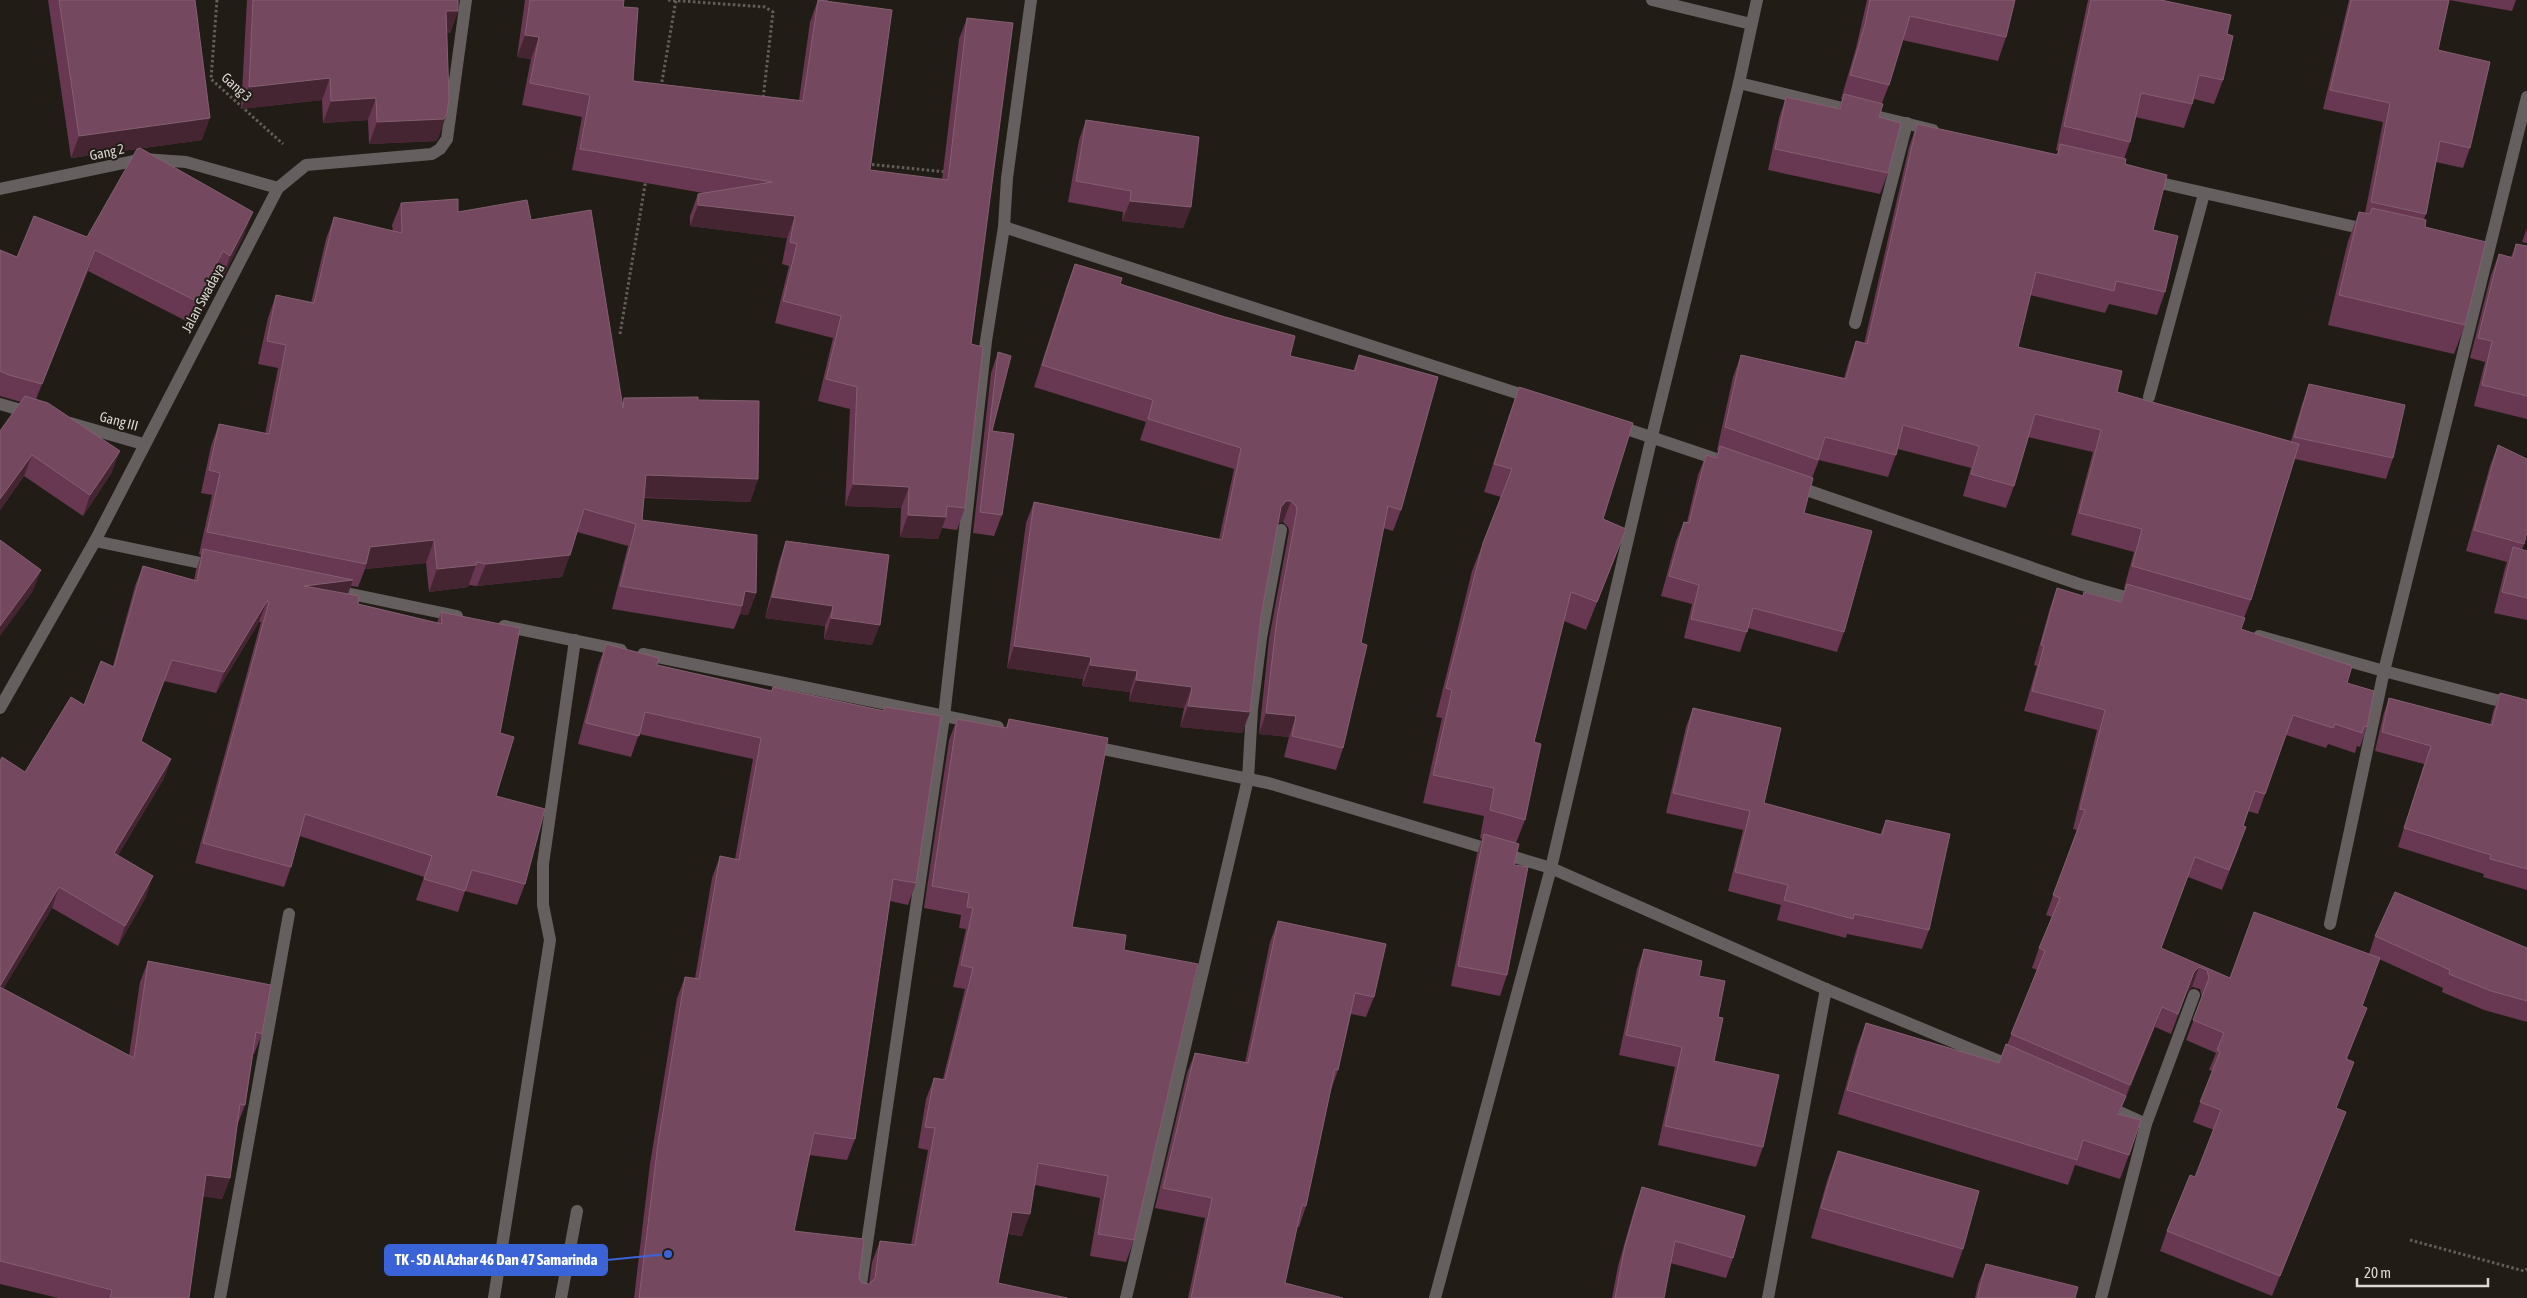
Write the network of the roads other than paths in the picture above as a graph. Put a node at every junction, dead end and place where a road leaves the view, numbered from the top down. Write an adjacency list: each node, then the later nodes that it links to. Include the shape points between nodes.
1 (466, 0): 11 (street, Jalan Swadaya, via 447,139 440,149 432,154 306,165)
2 (1031, 0): 14 (street, via 1007,178)
3 (1652, 0): 5 (street)
4 (1757, 0): 5 (street)
5 (1751, 24): 6 (street)
6 (1739, 83): 8 (street); 21 (street)
7 (2527, 97): 34 (street, via 2484,256)
8 (1907, 123): 9 (street); 16 (street)
9 (1945, 132)
10 (2137, 178): 13 (street)
11 (278, 188): 12 (street, Gang 2, via 186,162 143,160); 22 (street, Jalan Swadaya)
12 (0, 189)
13 (2204, 194): 15 (street); 17 (street)
14 (1004, 227): 18 (street); 37 (street, via 986,341)
15 (2384, 234)
16 (1855, 323)
17 (2149, 397)
18 (1548, 403)
19 (0, 404): 22 (street, Gang III)
20 (1605, 421): 21 (street)
21 (1652, 436): 23 (street); 41 (street)
22 (143, 444): 26 (street, Jalan Swadaya)
23 (1735, 465)
24 (1782, 481): 29 (street, via 2079,584)
25 (1281, 530): 40 (street, via 1261,638)
26 (95, 541): 27 (street); 35 (street, Jalan Swadaya)
27 (229, 569)
28 (316, 587): 30 (street)
29 (2156, 606)
30 (470, 619)
31 (489, 623): 33 (street)
32 (2251, 633): 34 (street)
33 (575, 640): 37 (street); 51 (street, via 543,864 543,905 550,940)
34 (2384, 671): 36 (street); 43 (street)
35 (0, 708)
36 (2527, 708)
37 (944, 717): 38 (street); 53 (street)
38 (1007, 729)
39 (1074, 743): 40 (street)
40 (1248, 779): 41 (street); 54 (street)
41 (1550, 868): 44 (street); 55 (street)
42 (289, 914): 50 (street)
43 (2330, 924)
44 (1826, 989): 46 (street); 56 (street)
45 (2194, 995): 48 (street)
46 (2023, 1070)
47 (2093, 1101): 48 (street)
48 (2146, 1124): 57 (street)
49 (577, 1211): 52 (street)
50 (220, 1298)
51 (494, 1298)
52 (561, 1298)
53 (858, 1298)
54 (1126, 1298)
55 (1435, 1298)
56 (1768, 1298)
57 (2101, 1298)

